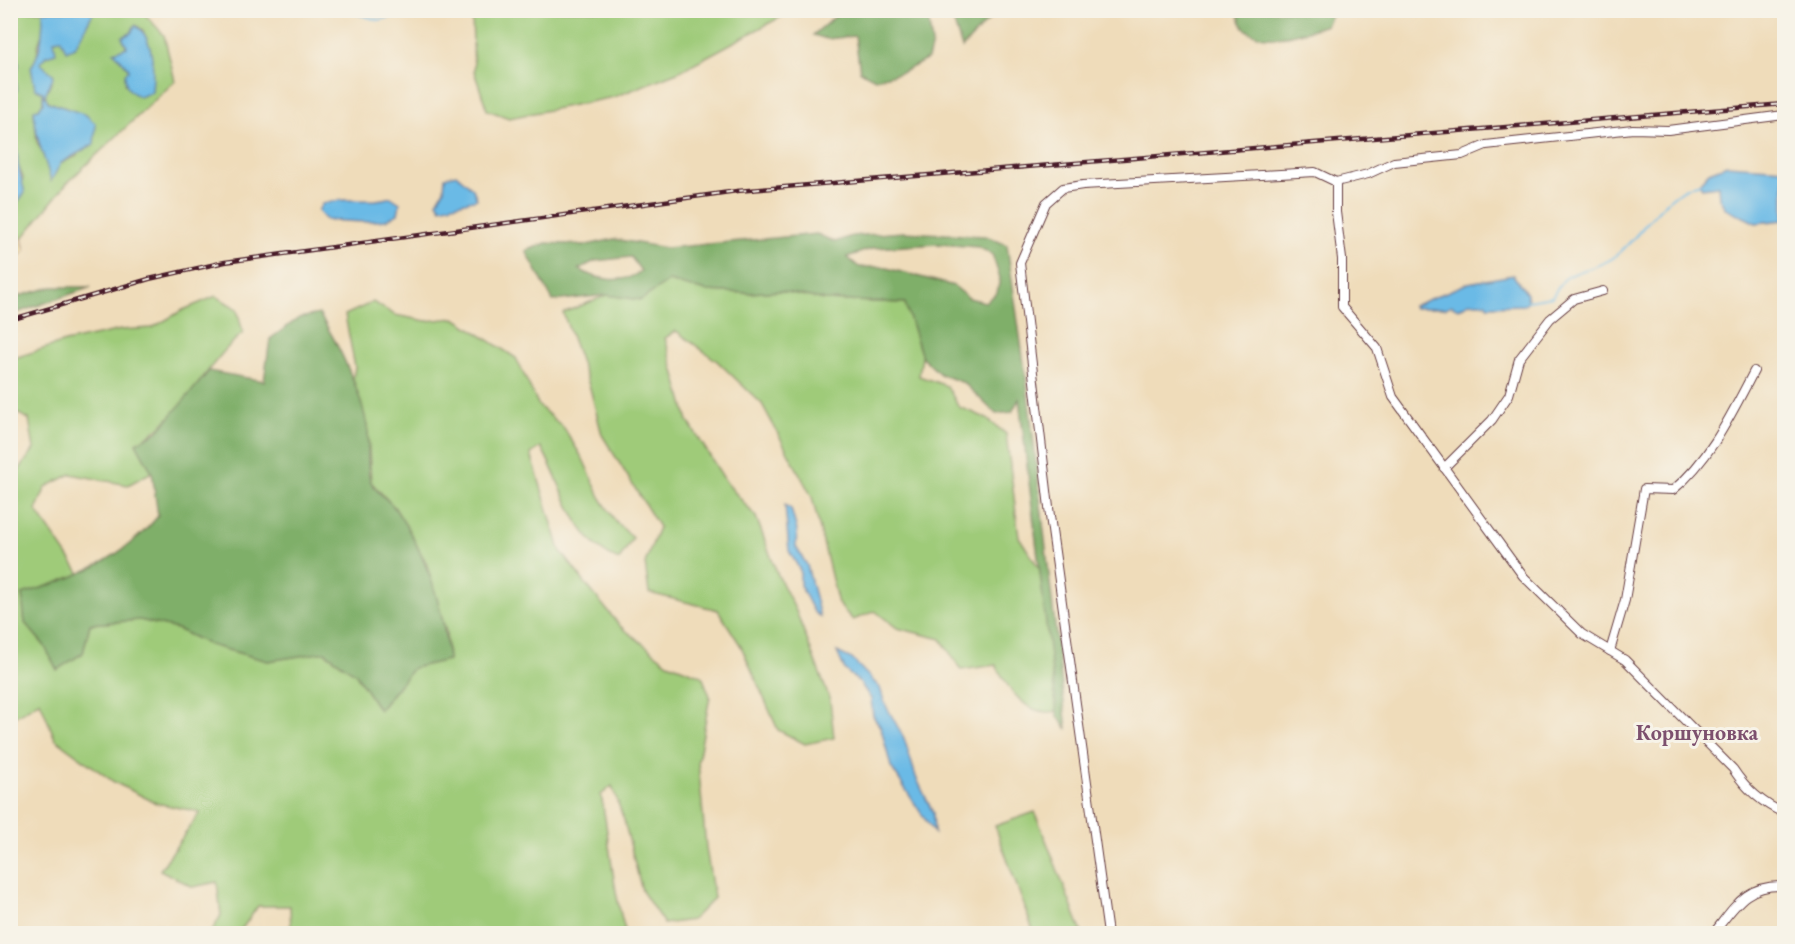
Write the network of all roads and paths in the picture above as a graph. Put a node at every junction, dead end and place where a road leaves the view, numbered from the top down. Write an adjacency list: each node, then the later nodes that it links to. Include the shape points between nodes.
1 (1785, 115): 2 (street, via 1668,130 1633,129 1485,145 1462,155 1394,162)
2 (1336, 182): 5 (street, via 1342,307 1377,348 1393,397); 9 (street, via 1315,172 1063,188 1046,203 1020,262 1050,516)
3 (1603, 291): 5 (street, via 1574,299 1550,319 1519,359 1509,395 1492,420)
4 (1754, 371): 6 (street, via 1721,433 1687,478 1673,490 1644,489 1625,600)
5 (1444, 468): 6 (street, via 1523,576 1582,634)
6 (1610, 651): 7 (street, via 1625,660 1662,696 1743,783 1769,807)
7 (1785, 813)
8 (1785, 885): 10 (street, via 1752,890)
9 (1108, 933)
10 (1713, 933)

